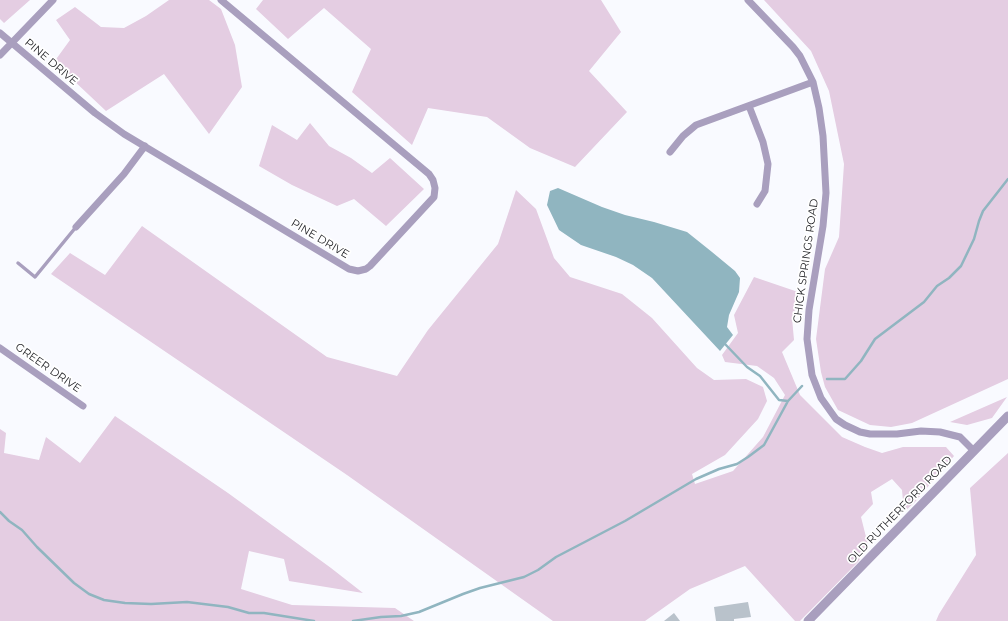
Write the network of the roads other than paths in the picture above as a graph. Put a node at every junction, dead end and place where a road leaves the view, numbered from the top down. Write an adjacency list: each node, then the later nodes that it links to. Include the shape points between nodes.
1 (53, 0): 5 (street)
2 (221, 0): 9 (street, PINE DRIVE, via 430,174 435,184 434,197 370,266 362,270 352,270)
3 (748, 0): 7 (street, CHICK SPRINGS ROAD, via 793,47 806,65)
4 (0, 33): 5 (street, PINE DRIVE)
5 (12, 43): 6 (street); 9 (street, PINE DRIVE, via 95,113)
6 (0, 55)
7 (813, 82): 8 (street); 17 (street, CHICK SPRINGS ROAD, via 823,136 826,194 808,325 809,358 818,392 836,419 856,431 870,434 940,432 960,437)
8 (749, 106): 10 (street, via 696,125 682,136); 11 (street, via 763,142 768,164 765,191)
9 (145, 146): 12 (street, via 124,174)
10 (670, 152)
11 (757, 204)
12 (76, 227): 13 (lane, via 35,277)
13 (18, 263)
14 (0, 348): 15 (street, GREER DRIVE)
15 (83, 406)
16 (1008, 416): 17 (street, OLD RUTHERFORD ROAD)
17 (974, 451): 18 (street, OLD RUTHERFORD ROAD)
18 (808, 621)

